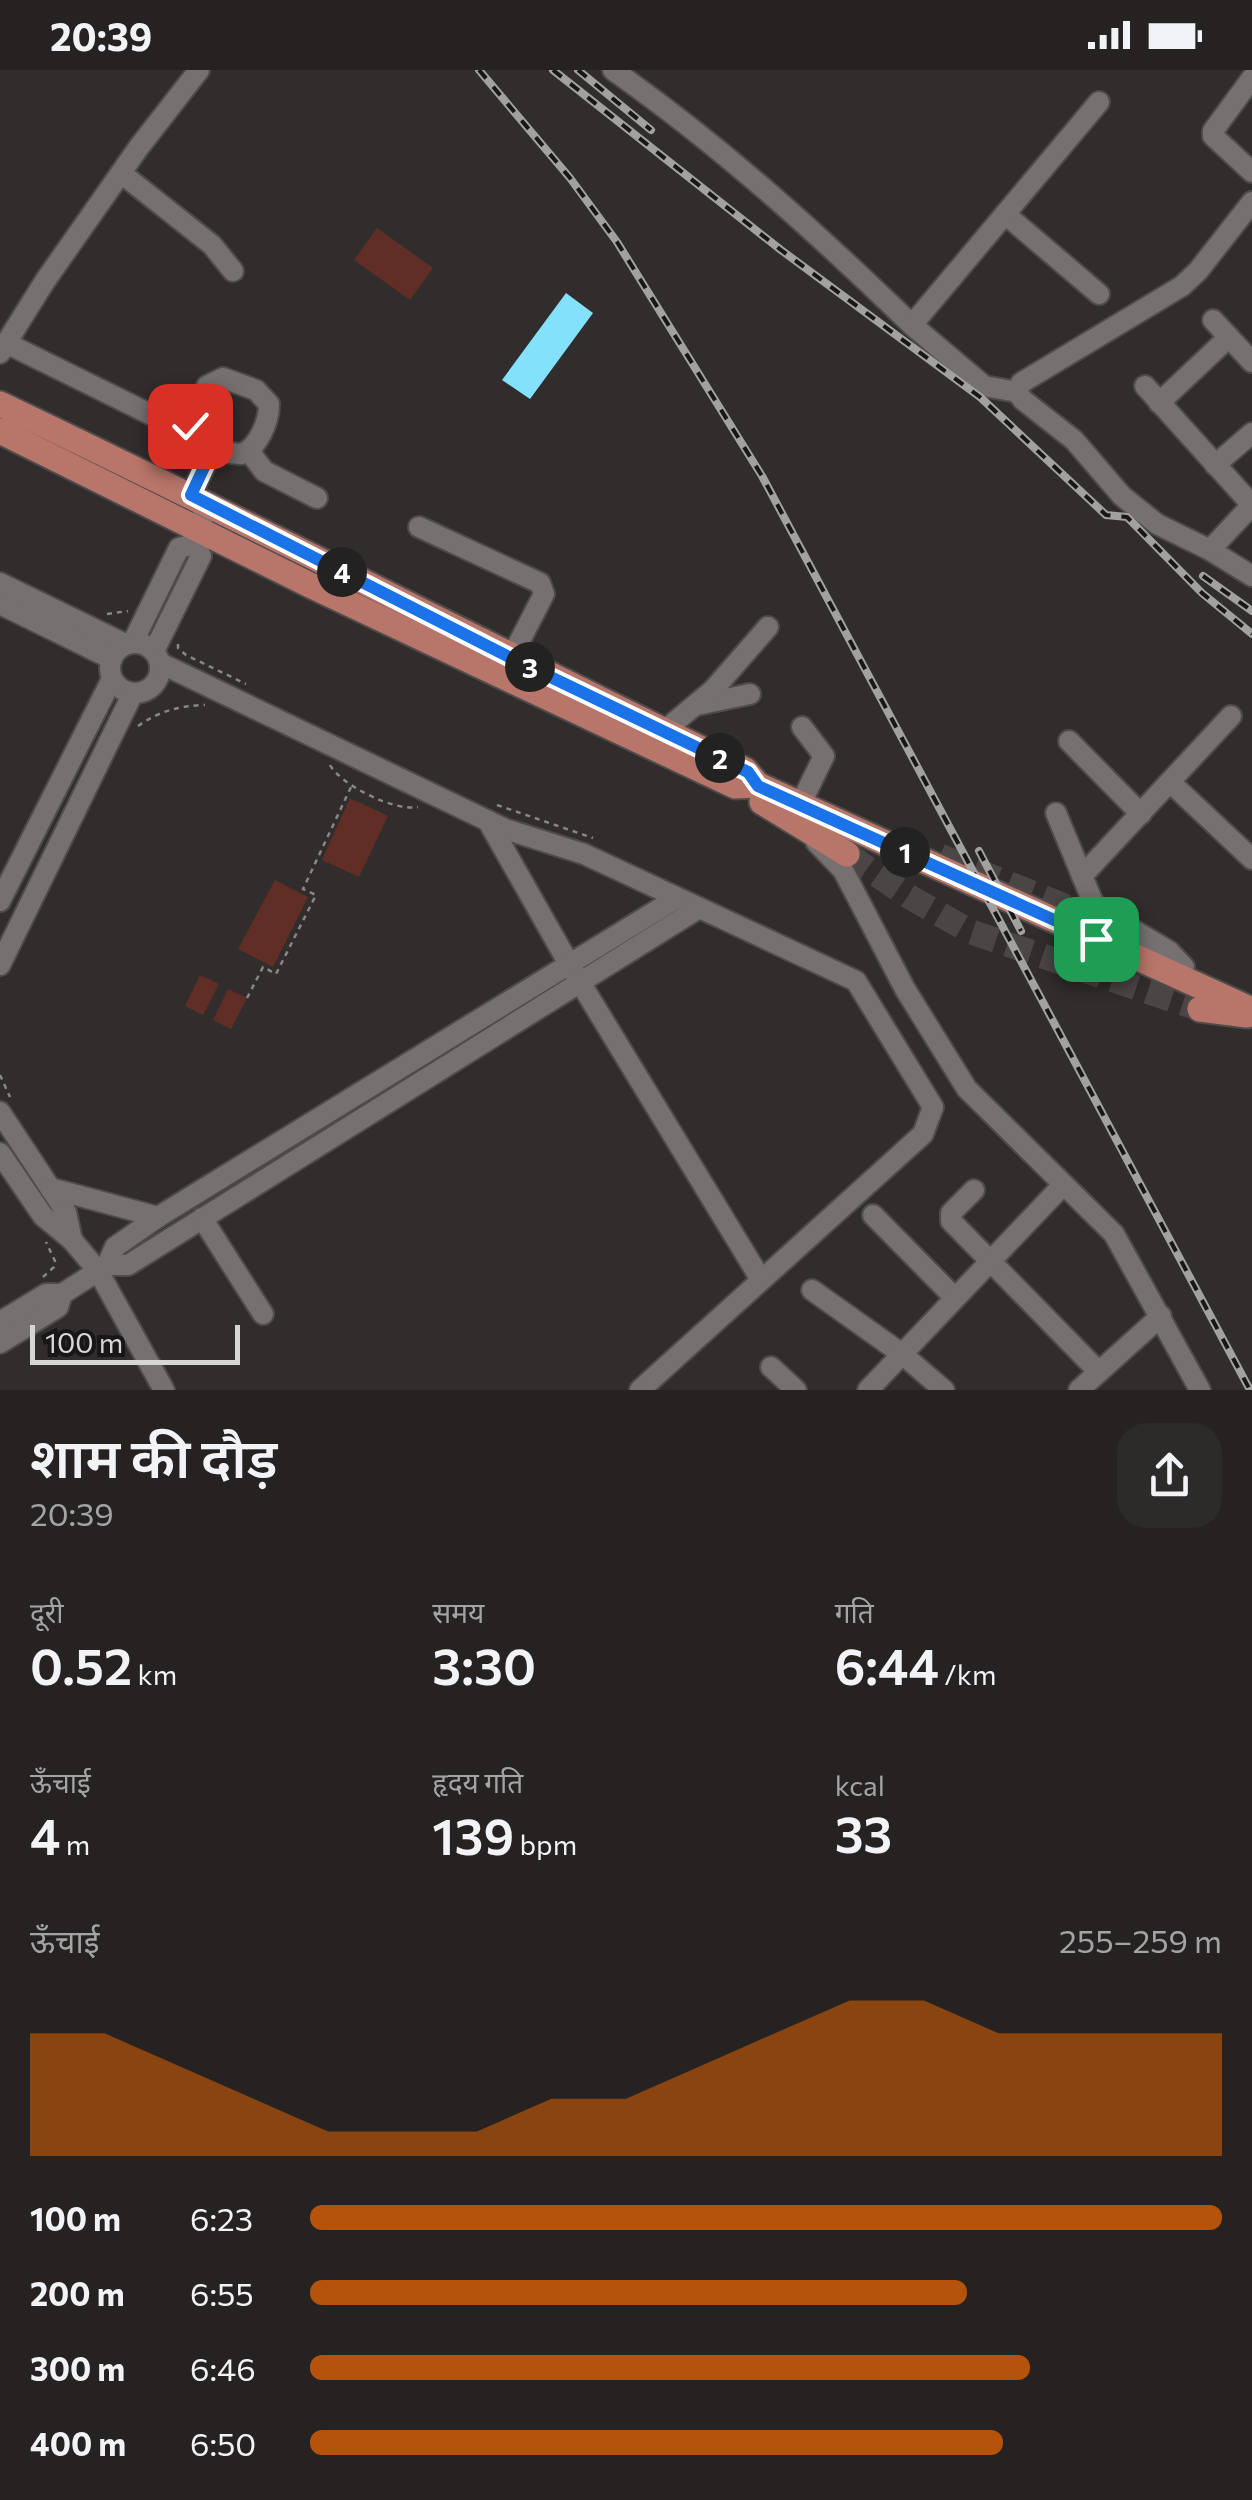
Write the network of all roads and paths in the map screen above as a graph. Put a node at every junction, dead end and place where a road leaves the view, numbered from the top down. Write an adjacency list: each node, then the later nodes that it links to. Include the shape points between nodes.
1 (199, 70): 6 (street)
2 (613, 70): 12 (street, via 746,171)
3 (1252, 78): 5 (street, via 1212,136)
4 (1100, 102): 8 (street)
5 (1252, 172)
6 (121, 174): 9 (street, via 212,245); 14 (street)
7 (1252, 202): 17 (street, via 1182,286 1021,383)
8 (1005, 214): 10 (street); 12 (street)
9 (234, 271)
10 (1099, 294)
11 (1213, 320): 13 (street)
12 (912, 325): 17 (street, via 984,386)
13 (1239, 338): 15 (street); 18 (street)
14 (3, 348): 20 (street, via 164,421)
15 (1252, 362)
16 (1145, 386): 18 (street)
17 (1017, 392): 29 (street, via 1074,440 1122,496 1157,524)
18 (1160, 403): 25 (street)
19 (0, 404): 27 (main road)
20 (190, 426): 23 (street); 24 (street, via 213,380 236,380 269,404)
21 (0, 431): 27 (main road)
22 (1252, 433): 25 (street)
23 (213, 448): 24 (street); 27 (street)
24 (249, 451): 26 (street, via 264,471)
25 (1216, 465): 29 (street, via 1252,505)
26 (317, 498)
27 (198, 518): 30 (main road); 37 (street); 38 (street, via 201,556)
28 (419, 527): 39 (street, via 544,588)
29 (1210, 550): 31 (street)
30 (318, 574): 39 (main road); 50 (main road)
31 (1252, 576)
32 (0, 584): 37 (street)
33 (0, 604): 37 (street)
34 (128, 612): 35 (path)
35 (105, 614)
36 (768, 626): 43 (street)
37 (121, 656): 38 (street, via 142,643); 40 (street, via 123,690); 62 (street)
38 (157, 657): 40 (street, via 154,686); 57 (street)
39 (511, 658): 47 (main road)
40 (134, 693): 65 (street)
41 (750, 694): 43 (street)
42 (215, 706): 45 (path, via 170,709)
43 (695, 706): 47 (street)
44 (1232, 716): 51 (street)
45 (136, 727)
46 (802, 727): 54 (street, via 824,756)
47 (664, 731): 50 (main road)
48 (1068, 742): 56 (street)
49 (326, 756): 52 (path, via 338,778)
50 (749, 782): 54 (main road)
51 (1170, 782): 56 (street); 59 (street)
52 (352, 785): 53 (path, via 405,808); 68 (path, via 302,888 316,895 276,974 263,967)
53 (430, 802)
54 (803, 805): 58 (main road); 70 (main road); 74 (street, via 966,1089)
55 (1056, 813): 60 (street)
56 (1141, 814): 60 (street)
57 (488, 822): 61 (street, via 584,854); 67 (street)
58 (847, 854)
59 (1252, 859)
60 (1082, 876): 66 (street, via 1102,912)
61 (677, 898): 63 (street); 67 (street)
62 (0, 901)
63 (699, 908): 67 (street); 84 (street, via 856,982 932,1107 923,1134)
64 (1152, 951): 66 (main road)
65 (0, 965)
66 (1184, 966): 70 (main road, via 1221,984)
67 (575, 972): 78 (street); 79 (street); 84 (street)
68 (247, 998)
69 (1200, 1009): 70 (main road)
70 (1252, 1011)
71 (0, 1075): 72 (path)
72 (7, 1108): 75 (street)
73 (0, 1152): 81 (street, via 44,1216)
74 (1062, 1185): 82 (street); 90 (street, via 1114,1234)
75 (50, 1188): 78 (street); 81 (street, via 66,1212)
76 (974, 1190): 82 (street, via 949,1218)
77 (873, 1216): 88 (street)
78 (158, 1217): 83 (street, via 116,1247)
79 (202, 1218): 83 (street, via 128,1264); 89 (street)
80 (43, 1237): 85 (path, via 55,1261)
81 (72, 1240): 83 (street)
82 (991, 1260): 88 (street); 95 (street)
83 (103, 1268): 87 (street); 97 (street)
84 (760, 1278): 98 (street)
85 (33, 1283)
86 (812, 1290): 93 (street)
87 (62, 1294): 91 (street, via 46,1294); 92 (street, via 58,1308)
88 (955, 1298): 93 (street)
89 (263, 1314)
90 (1161, 1316): 95 (street); 96 (street)
91 (0, 1322)
92 (0, 1343)
93 (902, 1354): 100 (street); 101 (street)
94 (771, 1368): 99 (street)
95 (1099, 1372): 102 (street)
96 (1191, 1386)
97 (164, 1390)
98 (640, 1390)
99 (796, 1390)
100 (868, 1390)
101 (944, 1390)
102 (1079, 1390)

